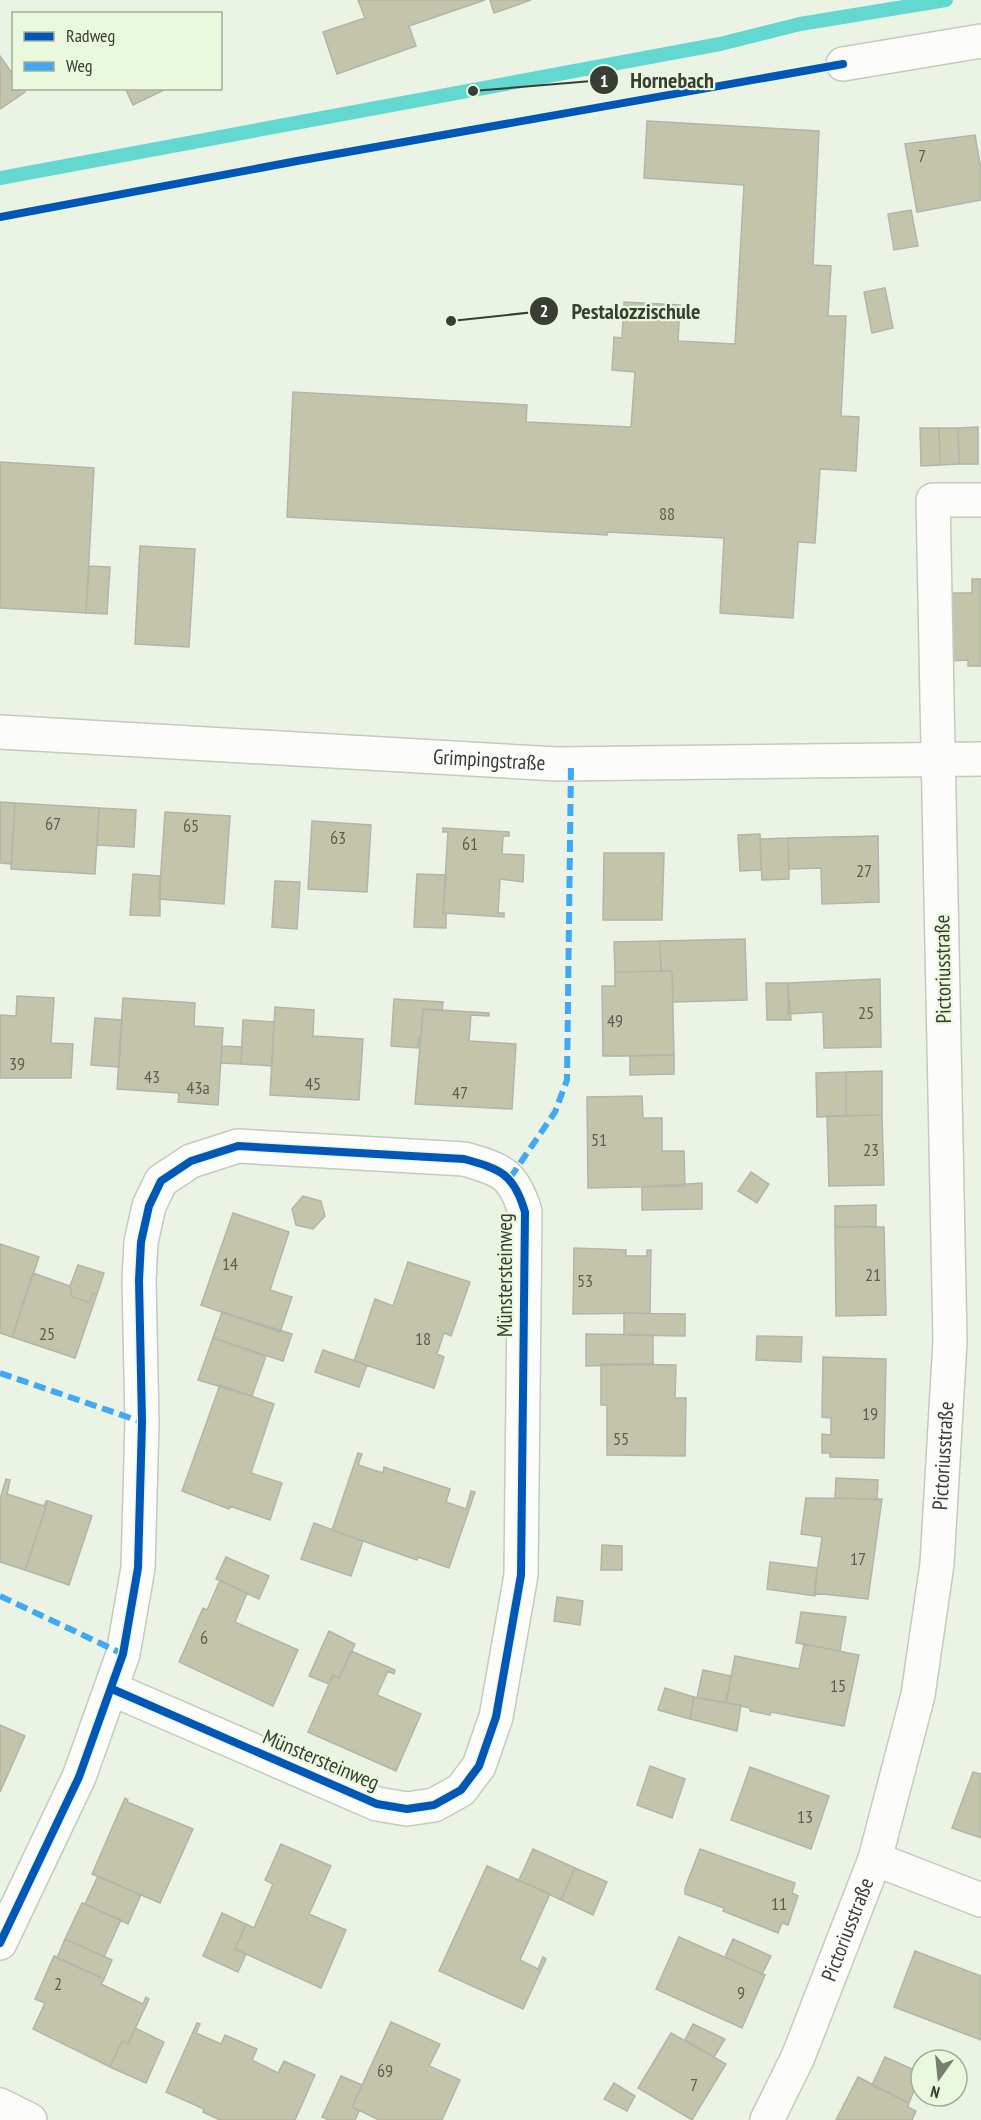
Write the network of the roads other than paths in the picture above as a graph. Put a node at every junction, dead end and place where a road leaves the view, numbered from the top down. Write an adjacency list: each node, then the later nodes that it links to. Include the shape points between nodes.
1 (981, 41): 2 (street)
2 (843, 64)
3 (981, 500): 6 (street, Pictoriusstraße, via 933,500)
4 (0, 732): 6 (street, Grimpingstraße, via 557,765)
5 (981, 759): 6 (street, Grimpingstraße)
6 (939, 762): 8 (street, Pictoriusstraße, via 950,1341 937,1564 918,1695)
7 (112, 1689): 7 (street, Münstersteinweg, via 377,1804 407,1809 434,1805 461,1790 479,1766 496,1717 521,1575 525,1212 520,1192 496,1167 464,1159 238,1146 191,1161 161,1181 149,1206 141,1242 138,1569 123,1654); 10 (street, Münstersteinweg, via 79,1777)
8 (875, 1859): 9 (street); 13 (street, Pictoriusstraße, via 798,2057)
9 (981, 1900)
10 (0, 1943)
11 (0, 2105): 12 (street)
12 (30, 2120)
13 (767, 2120)

